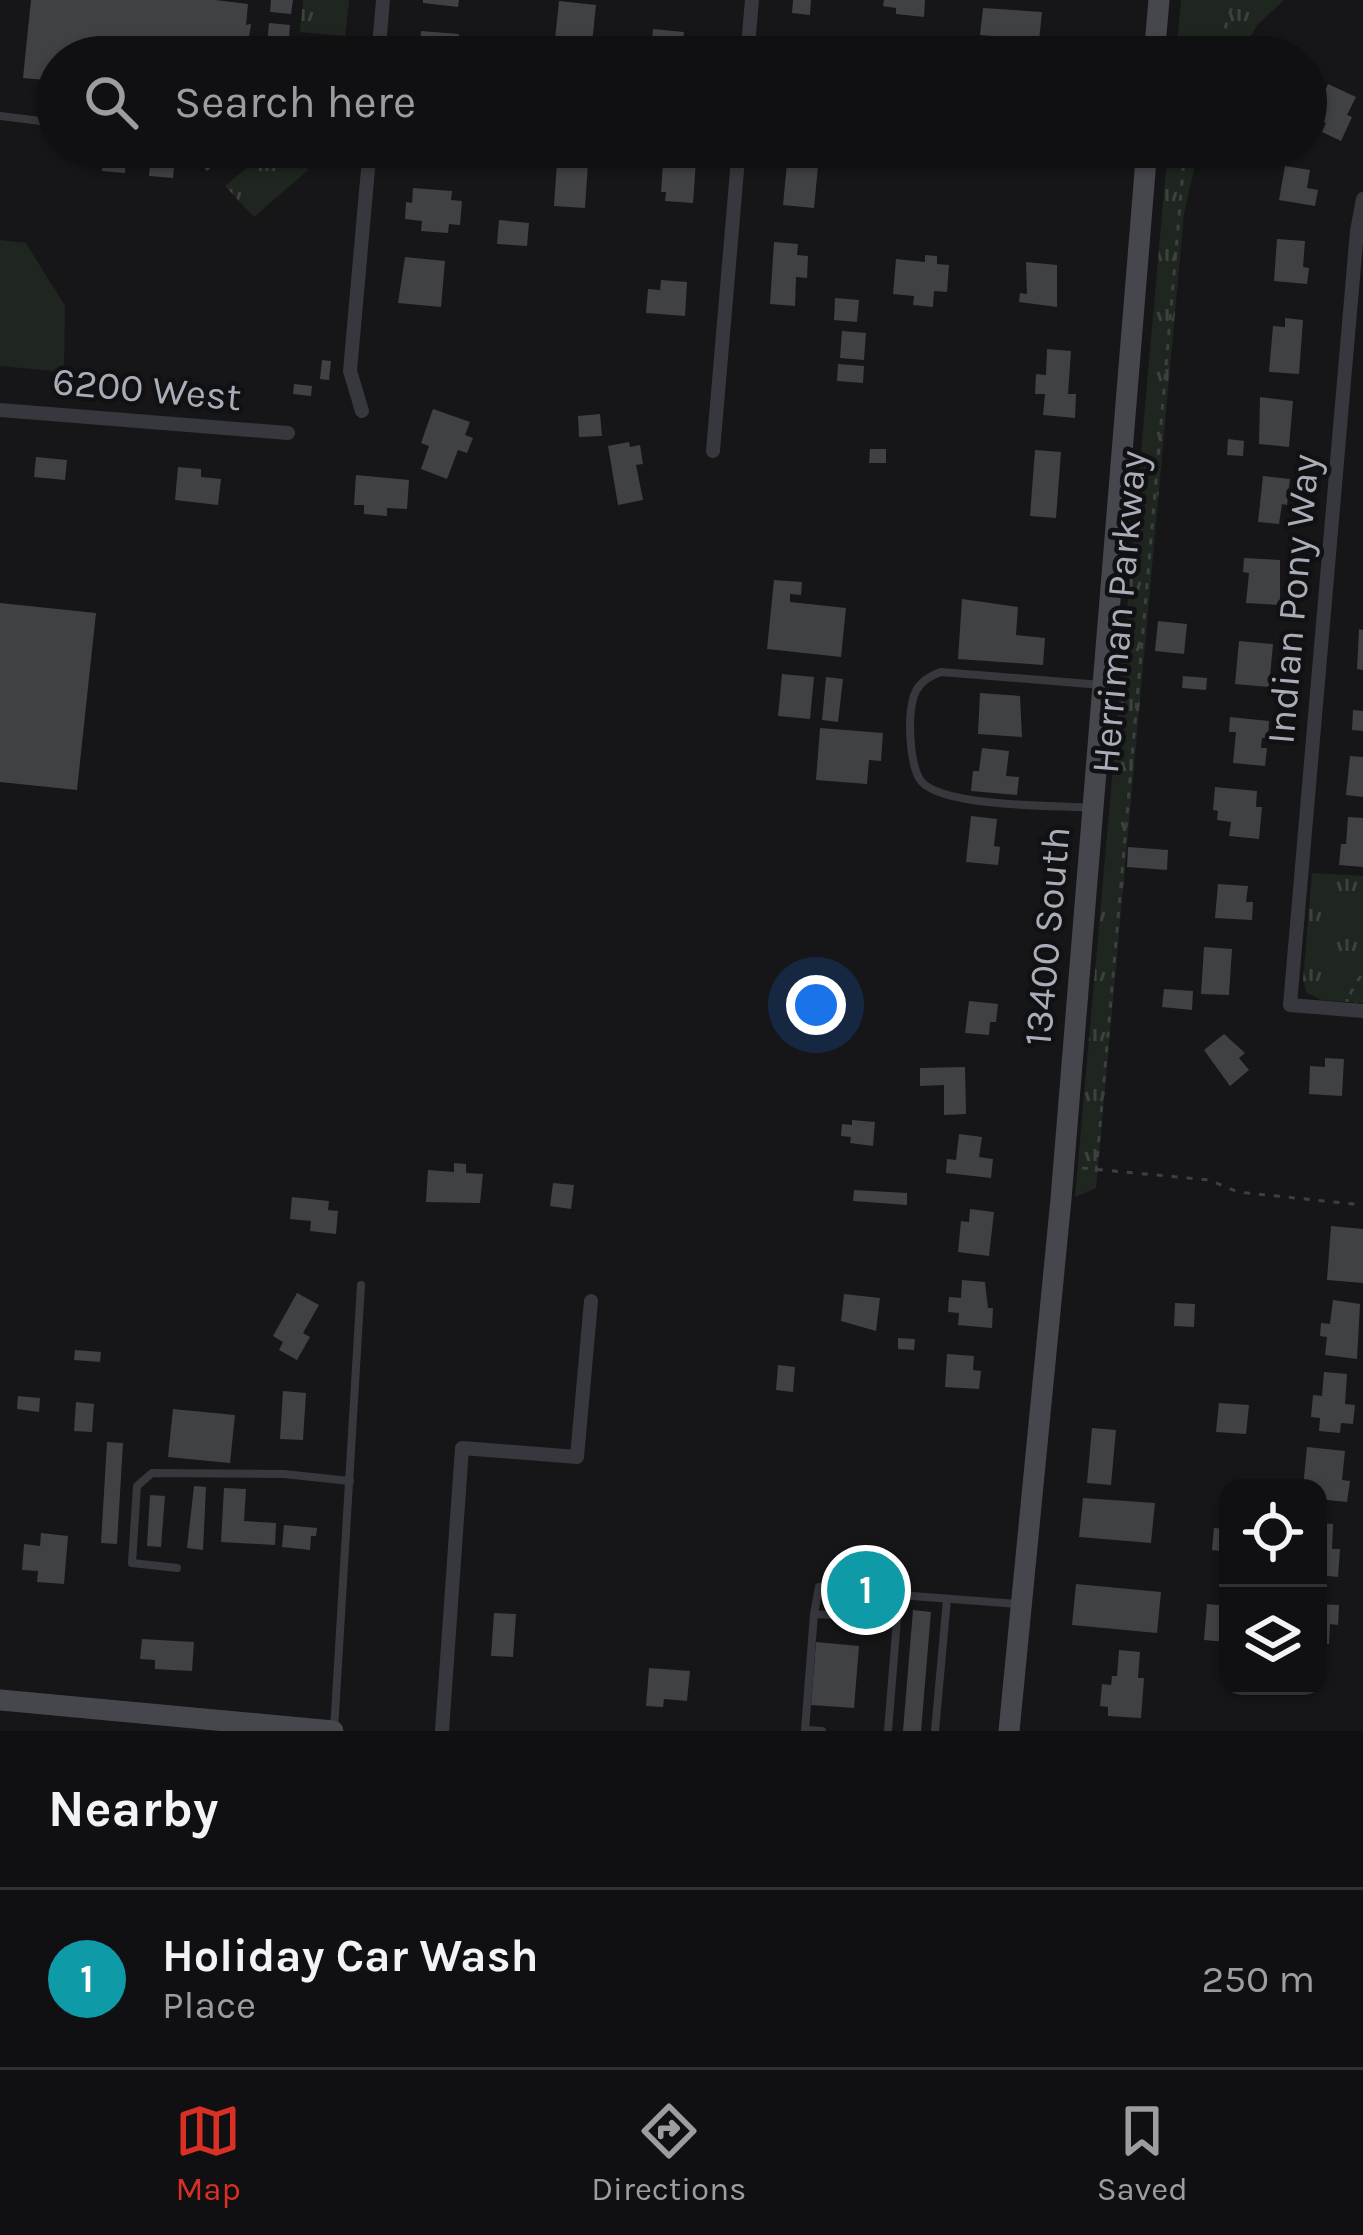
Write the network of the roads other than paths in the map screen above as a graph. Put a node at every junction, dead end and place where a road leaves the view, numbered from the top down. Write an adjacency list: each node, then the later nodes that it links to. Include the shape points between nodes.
1 (383, 0): 4 (street)
2 (752, 0): 5 (street)
3 (1159, 0): 6 (main road)
4 (380, 36)
5 (749, 36)
6 (1156, 36)
7 (0, 116): 8 (lane)
8 (36, 120)
9 (368, 168): 14 (street, via 350,371)
10 (737, 168): 16 (street)
11 (1145, 168): 17 (main road, 13400 South)
12 (1363, 199): 19 (street, Indian Pony Way, via 1290,1005)
13 (0, 410): 15 (street, 6200 West)
14 (362, 411)
15 (288, 433)
16 (713, 451)
17 (1103, 685): 18 (main road, 13400 South); 18 (lane, via 941,672 925,677 911,697 919,780 936,793)
18 (1093, 808): 26 (main road, 13400 South)
19 (1363, 1012)
20 (361, 1285): 22 (lane)
21 (590, 1301): 31 (street, via 577,1457 462,1448)
22 (350, 1481): 23 (lane, via 152,1473 137,1486 132,1562); 30 (lane)
23 (176, 1568)
24 (898, 1595): 25 (lane); 27 (lane, via 818,1588); 28 (lane)
25 (947, 1599): 26 (lane); 34 (lane)
26 (1021, 1605): 35 (main road, 13400 South)
27 (814, 1614): 28 (lane); 32 (lane, via 805,1730)
28 (897, 1619): 33 (lane)
29 (0, 1700): 30 (main road)
30 (334, 1731)
31 (442, 1731)
32 (822, 1731)
33 (888, 1731)
34 (935, 1731)
35 (1009, 1731)

